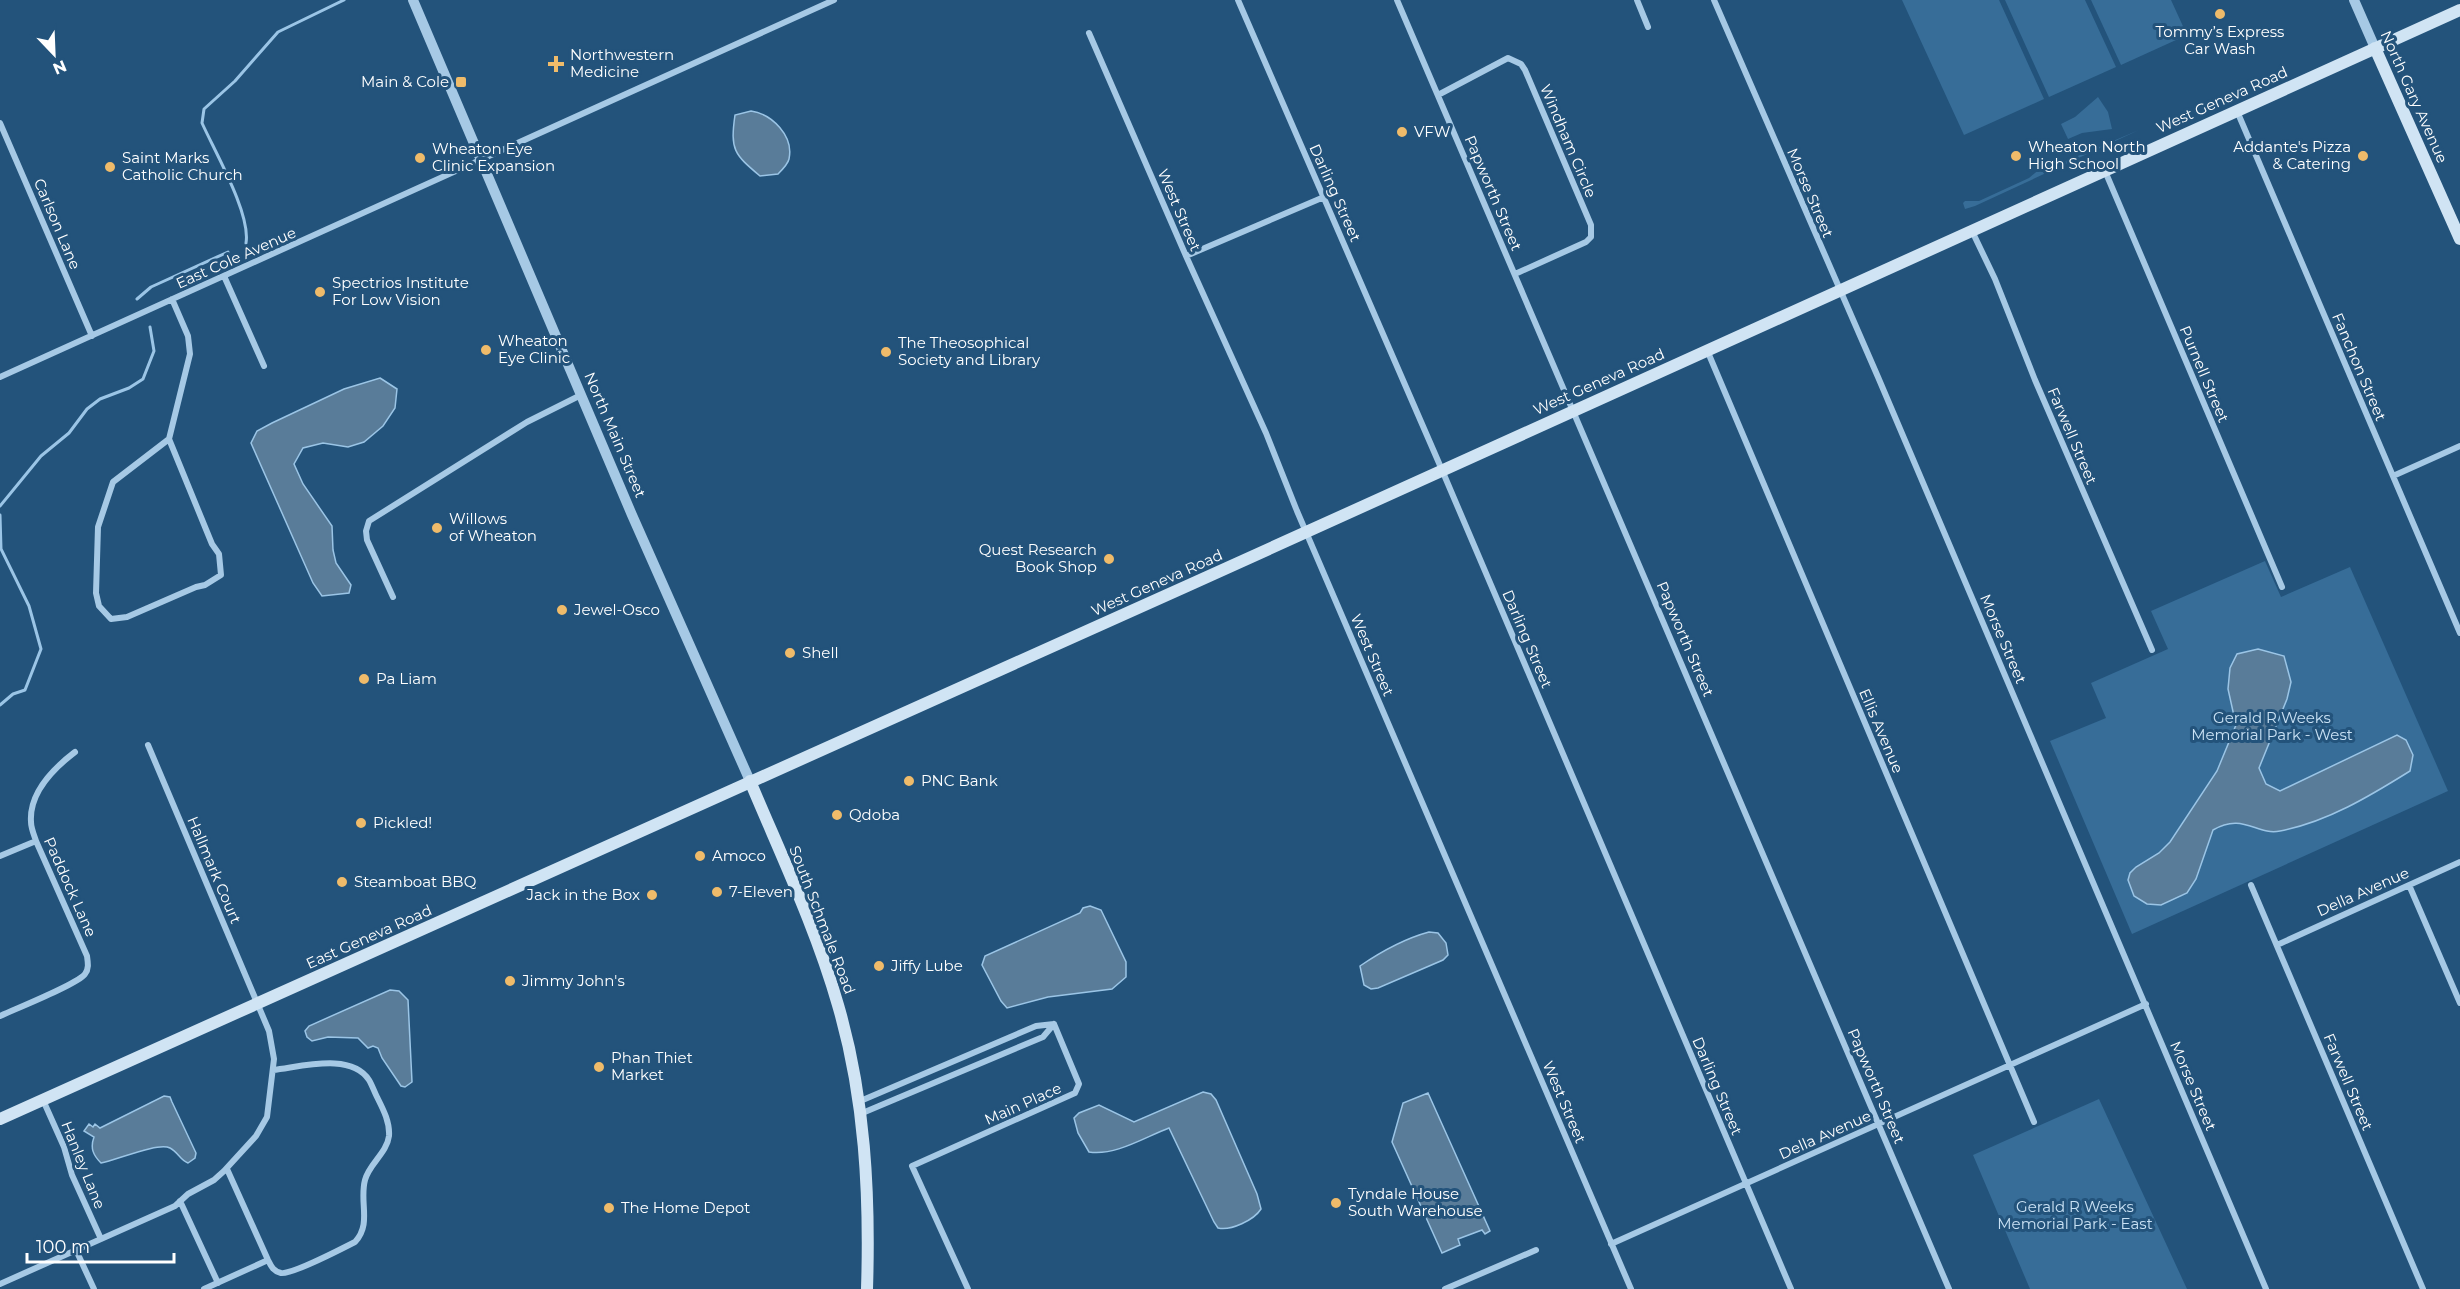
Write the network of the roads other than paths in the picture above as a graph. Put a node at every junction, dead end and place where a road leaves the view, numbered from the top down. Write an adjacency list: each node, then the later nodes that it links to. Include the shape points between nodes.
1 (413, 0): 17 (street, North Main Street)
2 (810, 0): 9 (street)
3 (834, 0): 9 (street, East Cole Avenue)
4 (1238, 0): 19 (street, Darling Street)
5 (1397, 0): 14 (street, Papworth Street)
6 (1636, 0): 11 (street)
7 (1714, 0): 25 (street, Morse Street)
8 (2354, 0): 13 (street, North Gary Avenue)
9 (814, 9): 17 (street, East Cole Avenue)
10 (2460, 10): 13 (main road, West Geneva Road)
11 (1648, 27)
12 (1089, 33): 22 (street, West Street)
13 (2375, 48): 15 (main road, West Geneva Road); 21 (main road, North Gary Avenue)
14 (1438, 95): 23 (street, Papworth Street); 23 (street, Windham Circle, via 1508,58 1525,70 1591,225 1591,237)
15 (2237, 110): 18 (main road, West Geneva Road); 36 (street, Fanchon Street)
16 (0, 123): 27 (street, Carlson Lane)
17 (481, 160): 24 (street, East Cole Avenue); 31 (street, North Main Street)
18 (2104, 170): 20 (main road, West Geneva Road); 38 (street, Purnell Street)
19 (1324, 196): 22 (street); 35 (street, Darling Street)
20 (1972, 230): 25 (main road, West Geneva Road); 41 (street, Farwell Street)
21 (2460, 239)
22 (1186, 256): 37 (street, West Street)
23 (1515, 274): 32 (street, Papworth Street)
24 (224, 276): 26 (street, East Cole Avenue); 29 (street)
25 (1839, 290): 28 (main road, West Geneva Road); 53 (street, Morse Street)
26 (172, 299): 27 (street, East Cole Avenue); 33 (street, via 188,336 190,354)
27 (92, 336): 30 (street, East Cole Avenue)
28 (1707, 350): 32 (main road, West Geneva Road); 56 (street, Ellis Avenue)
29 (264, 366)
30 (0, 377)
31 (581, 395): 39 (street, via 527,422 369,521 367,540); 44 (street, North Main Street)
32 (1574, 410): 35 (main road, West Geneva Road); 62 (street, Papworth Street)
33 (168, 439): 33 (street, via 219,554 221,575 127,617 111,619 99,606 96,593 98,527 113,482)
34 (2460, 446): 36 (street)
35 (1442, 470): 37 (main road, West Geneva Road); 64 (street, Darling Street)
36 (2393, 476): 40 (street, Fanchon Street)
37 (1306, 532): 44 (main road, West Geneva Road); 67 (street, West Street)
38 (2282, 587)
39 (393, 597)
40 (2460, 633)
41 (2152, 650)
42 (148, 745): 52 (street, Hallmark Court)
43 (75, 752): 45 (street, Paddock Lane, via 51,772 33,806 31,822)
44 (750, 781): 52 (main road, East Geneva Road); 59 (main road, South Schmale Road, via 830,978)
45 (36, 841): 46 (street); 54 (street, Paddock Lane, via 87,956 88,967 84,976 68,987)
46 (0, 856)
47 (2460, 862): 49 (street, Della Avenue)
48 (2251, 885): 50 (street, Farwell Street)
49 (2409, 885): 50 (street, Della Avenue); 51 (street)
50 (2277, 945): 82 (street, Farwell Street)
51 (2460, 1003)
52 (257, 1004): 57 (street, Hallmark Court, via 269,1031); 58 (main road, East Geneva Road)
53 (2146, 1004): 56 (street, Della Avenue); 81 (street, Morse Street)
54 (0, 1016)
55 (1054, 1024): 59 (street, via 1036,1026); 59 (street, via 1043,1037); 76 (street, Main Place, via 1079,1084 1075,1093 912,1166)
56 (2010, 1066): 61 (street, Ellis Avenue); 62 (street, Della Avenue)
57 (273, 1070): 63 (street, Hallmark Court, via 267,1118); 70 (street, via 349,1064 368,1078 388,1121 389,1136 365,1177 365,1225 356,1242 285,1273 273,1269)
58 (43, 1100): 60 (main road, East Geneva Road); 66 (street, Hanley Lane)
59 (859, 1108): 75 (main road, South Schmale Road, via 868,1207)
60 (0, 1119)
61 (2034, 1122)
62 (1879, 1125): 64 (street, Della Avenue); 80 (street, Papworth Street)
63 (226, 1169): 65 (street, Hallmark Court); 70 (street)
64 (1745, 1183): 67 (street, Della Avenue); 79 (street, Darling Street)
65 (180, 1201): 66 (street, Hallmark Court); 71 (street)
66 (101, 1239): 68 (street, Hallmark Court)
67 (1611, 1244): 78 (street, West Street)
68 (76, 1250): 72 (street, Hallmark Court); 73 (street)
69 (1536, 1250): 77 (street)
70 (268, 1260): 71 (street)
71 (218, 1283): 74 (street)
72 (0, 1284)
73 (94, 1289)
74 (204, 1289)
75 (867, 1289)
76 (968, 1289)
77 (1445, 1289)
78 (1630, 1289)
79 (1791, 1289)
80 (1949, 1289)
81 (2266, 1289)
82 (2423, 1289)

